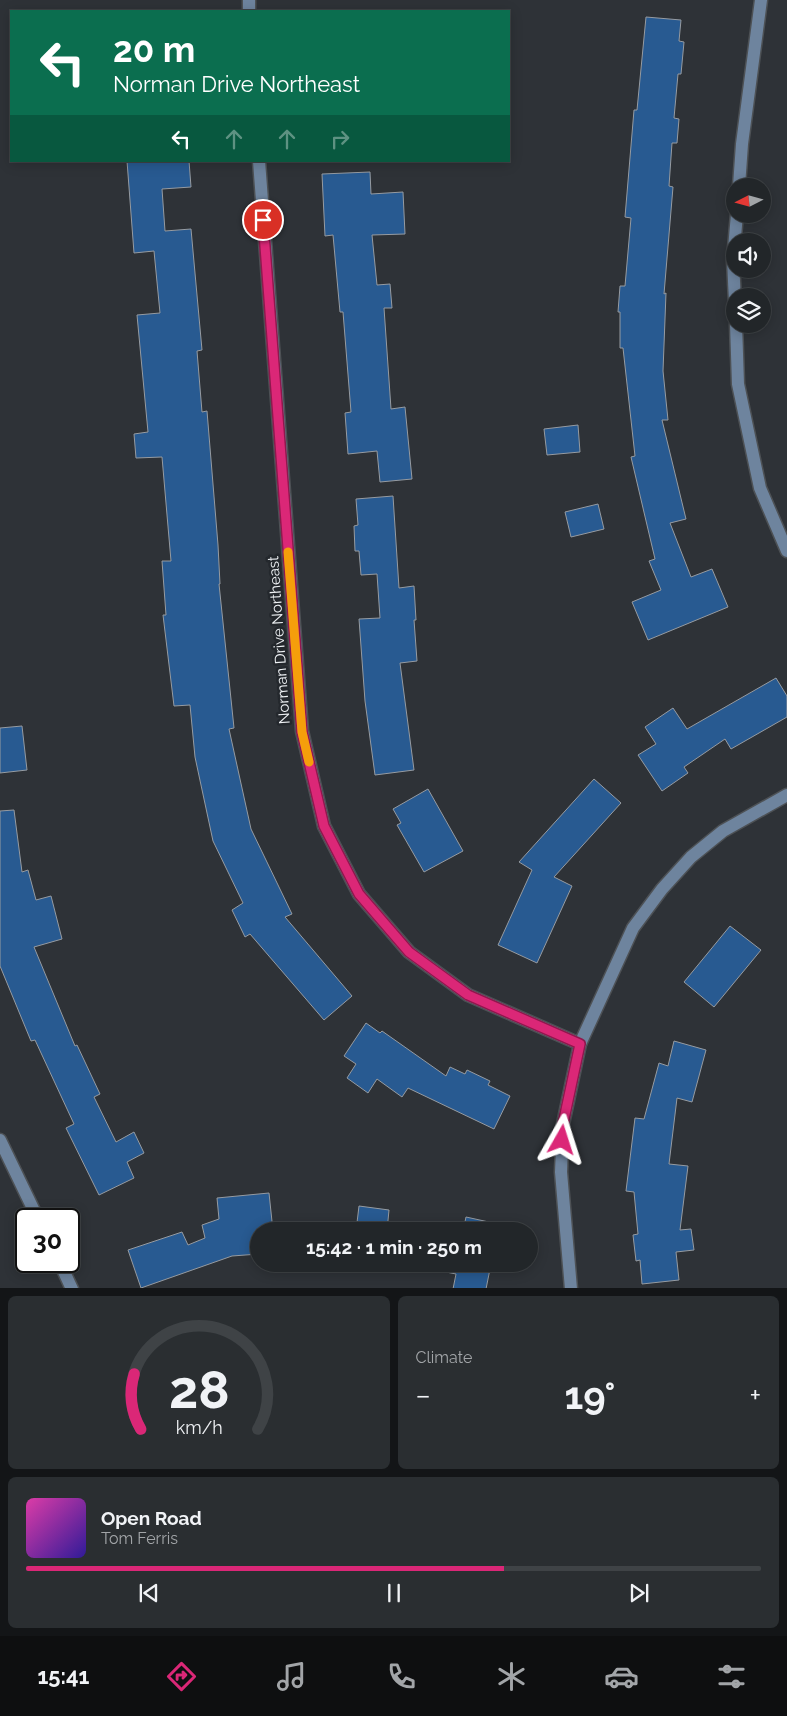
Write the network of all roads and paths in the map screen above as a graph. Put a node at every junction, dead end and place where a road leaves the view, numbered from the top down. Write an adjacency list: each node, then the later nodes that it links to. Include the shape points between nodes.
1 (761, 0): 3 (street)
2 (259, 162): 9 (street, Norman Drive Northeast, via 302,732 324,826 359,894 409,952 468,995)
3 (740, 178)
4 (736, 223): 5 (street)
5 (734, 288)
6 (736, 333): 7 (street, via 738,384 760,488)
7 (787, 551)
8 (787, 795): 9 (street, via 723,830 662,888 633,928)
9 (580, 1044): 14 (street, via 563,1124 561,1172)
10 (0, 1140): 11 (street)
11 (33, 1208)
12 (65, 1273): 13 (street)
13 (72, 1288)
14 (571, 1288)

